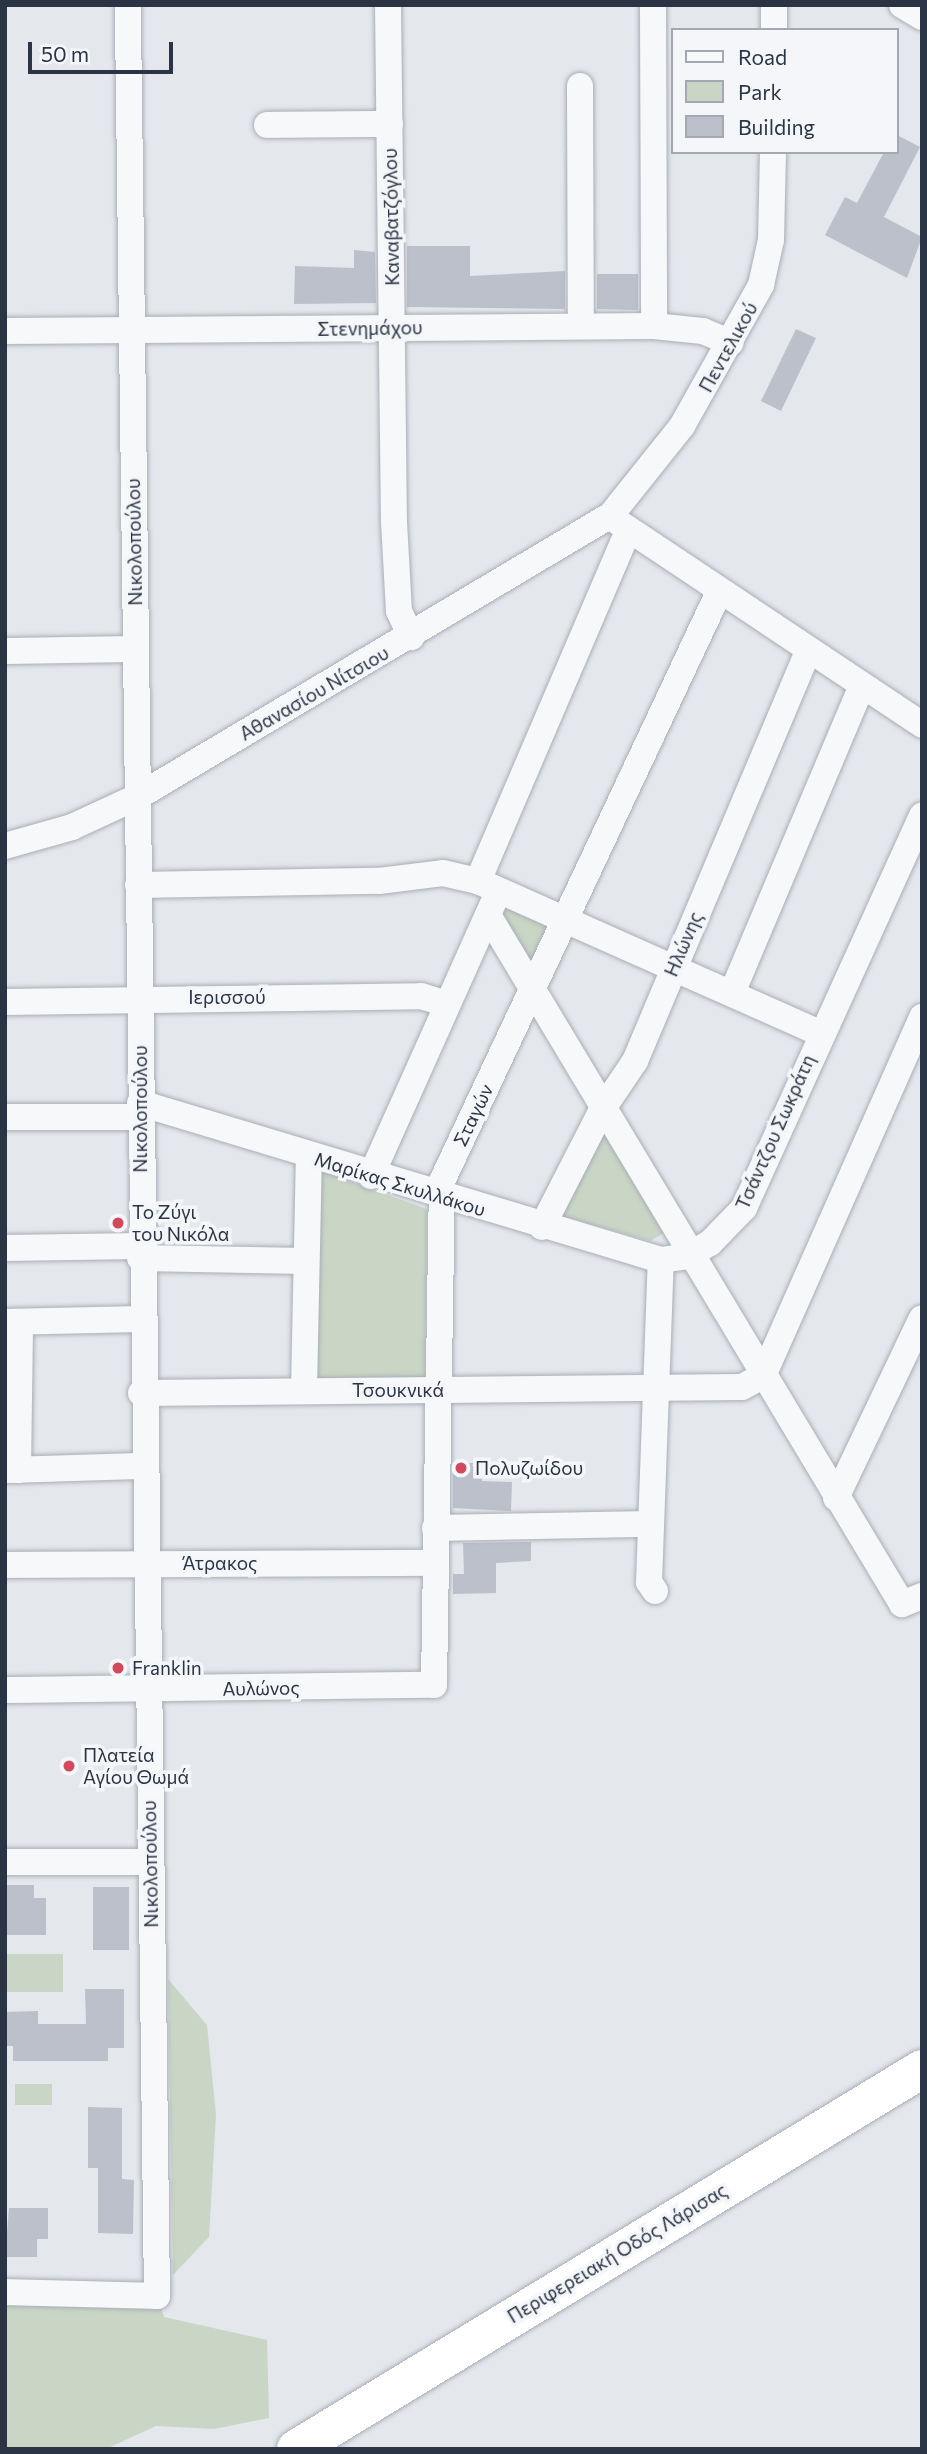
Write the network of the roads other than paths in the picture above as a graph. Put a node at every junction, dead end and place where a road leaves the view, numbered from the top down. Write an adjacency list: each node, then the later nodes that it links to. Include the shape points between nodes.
1 (128, 5): 15 (street, Νικολοπούλου)
2 (388, 5): 9 (street, Καναβατζόγλου)
3 (653, 5): 12 (street)
4 (774, 5): 7 (street)
5 (902, 5): 6 (street)
6 (922, 17)
7 (774, 28)
8 (580, 86): 13 (street)
9 (390, 124): 10 (street); 14 (street, Καναβατζόγλου)
10 (267, 125)
11 (773, 154): 17 (street, Πεντελικού, via 770,253)
12 (654, 326): 13 (street, Στενημάχου); 17 (street, Στενημάχου, via 703,331)
13 (581, 327): 14 (street, Στενημάχου)
14 (392, 328): 15 (street, Στενημάχου); 20 (street, Καναβατζόγλου, via 399,611)
15 (132, 330): 16 (street, Στενημάχου); 21 (street, Νικολοπούλου)
16 (5, 331)
17 (731, 343): 18 (street, Πεντελικού)
18 (619, 524): 19 (street); 20 (street, Αθανασίου Νίτσιου); 30 (street, Πεντελικού)
19 (719, 592): 23 (street); 31 (street, Σταγών)
20 (411, 637): 26 (street, Αθανασίου Νίτσιου)
21 (135, 649): 22 (street); 26 (street, Νικολοπούλου)
22 (5, 650)
23 (808, 652): 24 (street); 32 (street, Ηλώνης)
24 (861, 687): 25 (street); 34 (street)
25 (922, 724)
26 (136, 797): 28 (street, Αθανασίου Νίτσιου, via 72,827); 29 (street, Νικολοπούλου)
27 (922, 815): 39 (street, Τσάντζου Σωκράτη)
28 (5, 846)
29 (138, 885): 30 (street, via 379,881 443,873); 35 (street, Νικολοπούλου)
30 (488, 896): 31 (street); 33 (street); 37 (street, Πεντελικού)
31 (568, 922): 32 (street); 33 (street, Σταγών)
32 (674, 966): 34 (street); 41 (street, Ηλώνης, via 635,1061)
33 (533, 991): 41 (street); 45 (street, Σταγών)
34 (732, 993): 39 (street)
35 (139, 997): 36 (street, Ιερισσού); 37 (street, Ιερισσού, via 421,996); 40 (street, Νικολοπούλου)
36 (5, 1002)
37 (447, 1004): 44 (street, Πεντελικού)
38 (922, 1017): 55 (street)
39 (819, 1033): 49 (street, Τσάντζου Σωκράτη, via 744,1208)
40 (140, 1110): 42 (street, Μαρίκας Σκυλλάκου); 43 (street, Μαρίκας Σκυλλάκου); 48 (street, Νικολοπούλου)
41 (602, 1110): 46 (street, Ηλώνης); 49 (street)
42 (5, 1117)
43 (309, 1156): 44 (street, Μαρίκας Σκυλλάκου); 51 (street)
44 (370, 1176): 45 (street, Μαρίκας Σκυλλάκου)
45 (438, 1197): 46 (street, Μαρίκας Σκυλλάκου); 57 (street, Σταγών)
46 (542, 1227): 50 (street, Μαρίκας Σκυλλάκου)
47 (5, 1248): 48 (street)
48 (140, 1252): 51 (street); 53 (street, Νικολοπούλου)
49 (688, 1256): 50 (street); 55 (street)
50 (662, 1260): 58 (street)
51 (306, 1261): 56 (street)
52 (922, 1318): 62 (street)
53 (140, 1319): 54 (street); 59 (street, Νικολοπούλου)
54 (13, 1322): 61 (street)
55 (763, 1376): 58 (street, Τσουκνικά, via 742,1387); 62 (street)
56 (304, 1390): 57 (street, Τσουκνικά); 59 (street, Τσουκνικά)
57 (434, 1390): 58 (street, Τσουκνικά); 64 (street, Σταγών)
58 (656, 1391): 63 (street)
59 (141, 1393): 60 (street, Νικολοπούλου)
60 (142, 1466): 61 (street); 65 (street, Νικολοπούλου)
61 (12, 1470)
62 (836, 1497): 69 (street, via 901,1604)
63 (650, 1524): 64 (street); 68 (street, via 649,1581)
64 (435, 1528): 66 (street, Σταγών)
65 (143, 1563): 66 (street, Άτρακος); 67 (street, Άτρακος); 72 (street, Νικολοπούλου)
66 (434, 1563): 70 (street, Σταγών)
67 (5, 1565)
68 (655, 1591)
69 (922, 1596)
70 (433, 1685): 72 (street, Αυλώνος)
71 (5, 1690): 72 (street, Αυλώνος)
72 (145, 1690): 74 (street, Νικολοπούλου)
73 (5, 1861): 74 (street)
74 (150, 1862): 76 (street, Νικολοπούλου, via 157,2296)
75 (922, 2069): 77 (highway, Περιφερειακή Οδός Λάρισας)
76 (5, 2292)
77 (298, 2445)

